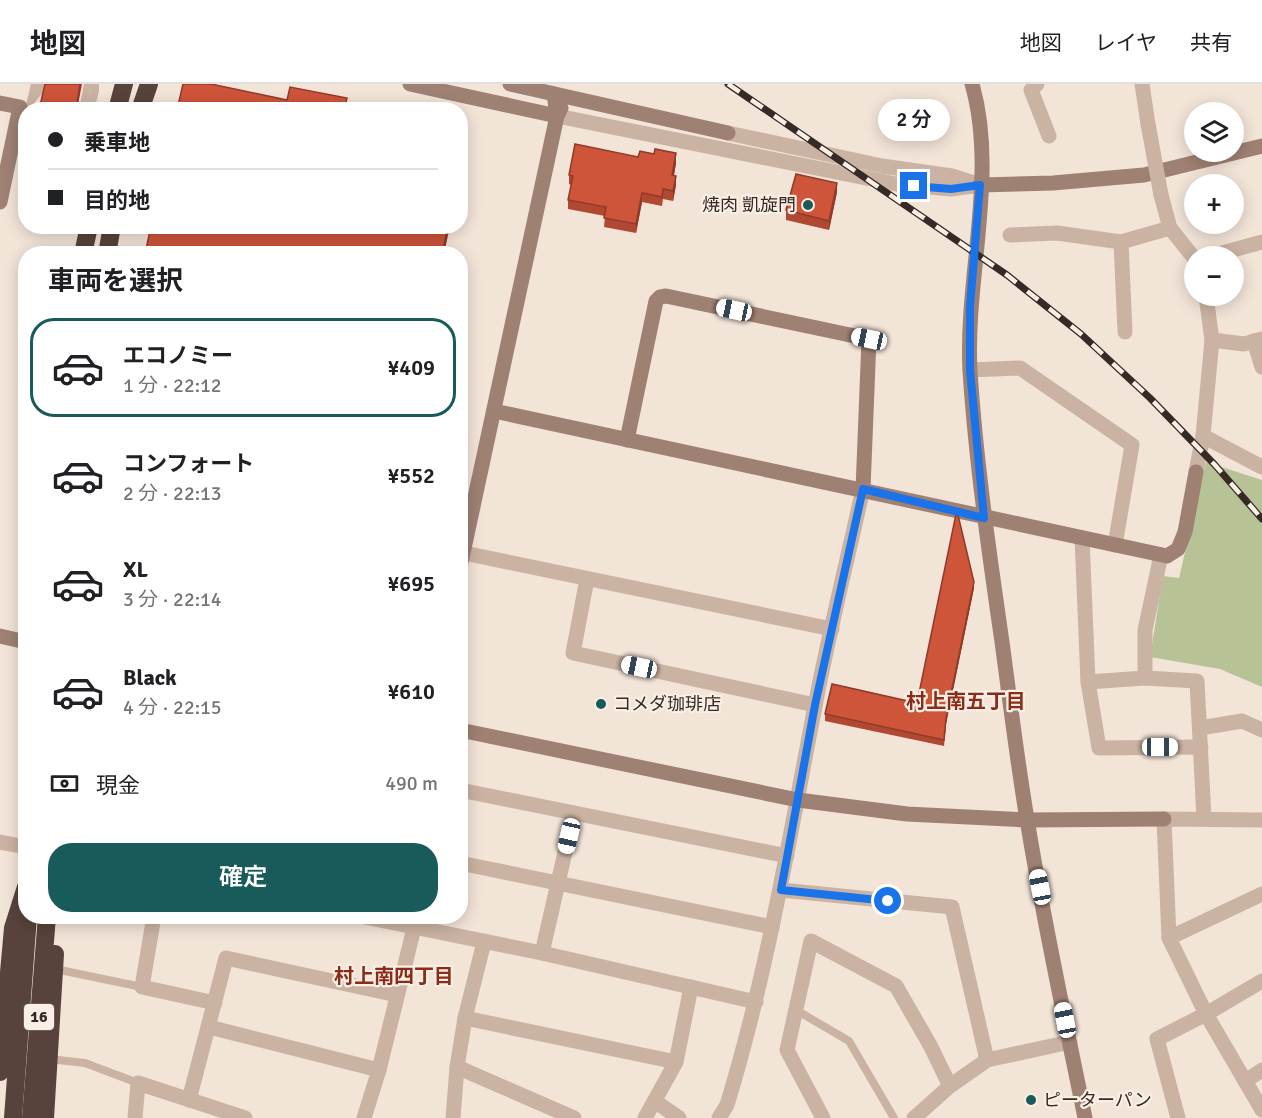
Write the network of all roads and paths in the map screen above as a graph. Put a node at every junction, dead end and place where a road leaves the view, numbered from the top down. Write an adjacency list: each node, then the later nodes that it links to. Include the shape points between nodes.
1 (35, 84): 13 (lane)
2 (41, 84): 13 (lane)
3 (88, 84): 14 (lane)
4 (95, 84): 15 (lane)
5 (124, 84): 16 (highway)
6 (149, 84): 17 (highway)
7 (410, 84): 20 (street)
8 (510, 84): 12 (street)
9 (972, 84): 24 (street, via 980,118)
10 (1037, 84): 21 (street, via 1031,90)
11 (1142, 84): 26 (street, bridge)
12 (562, 91): 20 (street); 24 (street, via 728,134 882,166 952,176)
13 (31, 100)
14 (85, 102)
15 (92, 102)
16 (119, 102)
17 (143, 102)
18 (0, 103): 19 (street)
19 (18, 107)
20 (557, 116): 24 (street, via 896,184 951,189); 38 (street)
21 (1049, 136)
22 (1262, 146): 24 (street, via 1144,176)
23 (18, 147): 25 (street)
24 (980, 185): 37 (street, via 970,307)
25 (0, 202)
26 (1170, 228): 28 (street); 30 (street)
27 (1010, 235): 28 (street, via 1057,233)
28 (1121, 242): 33 (street)
29 (1262, 242): 31 (street)
30 (1184, 246)
31 (1244, 247)
32 (1207, 306): 34 (street)
33 (1125, 332)
34 (1212, 340): 35 (street, via 1244,344); 39 (street)
35 (1258, 340): 36 (street)
36 (1262, 367)
37 (970, 370): 43 (street); 46 (street, via 1020,369 1132,445)
38 (494, 411): 40 (street); 44 (street)
39 (1203, 436): 41 (street); 47 (street, via 1185,532 1178,549)
40 (627, 440): 42 (street); 42 (street, via 656,301 666,296 869,339)
41 (1262, 467)
42 (863, 489): 43 (street); 50 (street)
43 (984, 518): 45 (street); 65 (street)
44 (468, 532)
45 (1082, 538): 46 (street); 54 (street)
46 (1115, 545): 47 (street)
47 (1161, 555): 53 (street, via 1145,630)
48 (468, 561): 49 (street)
49 (587, 579): 50 (street); 55 (street, via 573,654)
50 (832, 629): 55 (street)
51 (0, 636): 52 (street)
52 (18, 640)
53 (1144, 678): 54 (street); 56 (street, via 1197,681)
54 (1088, 682): 59 (street, via 1099,748)
55 (815, 705): 61 (street)
56 (1200, 728): 57 (street, via 1242,721); 59 (street)
57 (1262, 730)
58 (468, 732): 61 (street)
59 (1201, 747): 64 (street)
60 (468, 792): 62 (street)
61 (798, 800): 65 (street, via 906,814); 69 (street)
62 (574, 813): 69 (street); 71 (street)
63 (1164, 819): 64 (street); 65 (street); 82 (street)
64 (1204, 819): 66 (street)
65 (1027, 820): 97 (street)
66 (1262, 820)
67 (0, 842): 68 (street)
68 (18, 846)
69 (787, 856): 72 (street)
70 (468, 865): 71 (street)
71 (558, 883): 80 (street); 84 (street)
72 (781, 890): 80 (street); 99 (street, via 952,907)
73 (1262, 894): 82 (street)
74 (18, 914): 85 (highway, 16)
75 (27, 924): 111 (highway, 16)
76 (46, 924): 112 (highway, 16)
77 (54, 924): 86 (highway, 16)
78 (153, 924): 88 (street)
79 (396, 924): 81 (street)
80 (772, 927): 91 (street)
81 (414, 928): 83 (street); 90 (street)
82 (1169, 938): 94 (street)
83 (484, 942): 84 (street); 95 (street)
84 (542, 953): 89 (street)
85 (5, 968): 104 (highway, 16)
86 (55, 969): 88 (lane); 98 (highway, 16)
87 (1262, 981): 94 (street)
88 (142, 987): 92 (street)
89 (691, 987): 91 (street); 100 (street)
90 (397, 995): 92 (street, via 226,958); 103 (street)
91 (756, 1002): 121 (street, via 727,1105)
92 (215, 1003): 96 (street)
93 (796, 1010): 107 (street, via 811,941 896,986); 122 (street, via 787,1050); 123 (lane, via 849,1041)
94 (1206, 1014): 105 (street); 126 (street, via 1157,1039)
95 (465, 1018): 100 (street); 101 (street)
96 (209, 1028): 103 (street); 108 (street)
97 (1070, 1042): 99 (street); 125 (street)
98 (50, 1059): 106 (lane, via 85,1063); 113 (highway, 16)
99 (987, 1060): 107 (street)
100 (676, 1062): 109 (street)
101 (457, 1067): 117 (street); 118 (street)
102 (1262, 1070): 105 (street)
103 (379, 1071): 116 (street)
104 (0, 1072)
105 (1245, 1081): 110 (street)
106 (138, 1083): 108 (street); 114 (street)
107 (950, 1086): 124 (street)
108 (189, 1100): 115 (street)
109 (656, 1102): 119 (street); 120 (street)
110 (1262, 1110)
111 (12, 1118)
112 (30, 1118)
113 (45, 1118)
114 (135, 1118)
115 (245, 1118)
116 (364, 1118)
117 (453, 1118)
118 (574, 1118)
119 (645, 1118)
120 (679, 1118)
121 (719, 1118)
122 (823, 1118)
123 (894, 1118)
124 (914, 1118)
125 (1085, 1118)
126 (1178, 1118)

